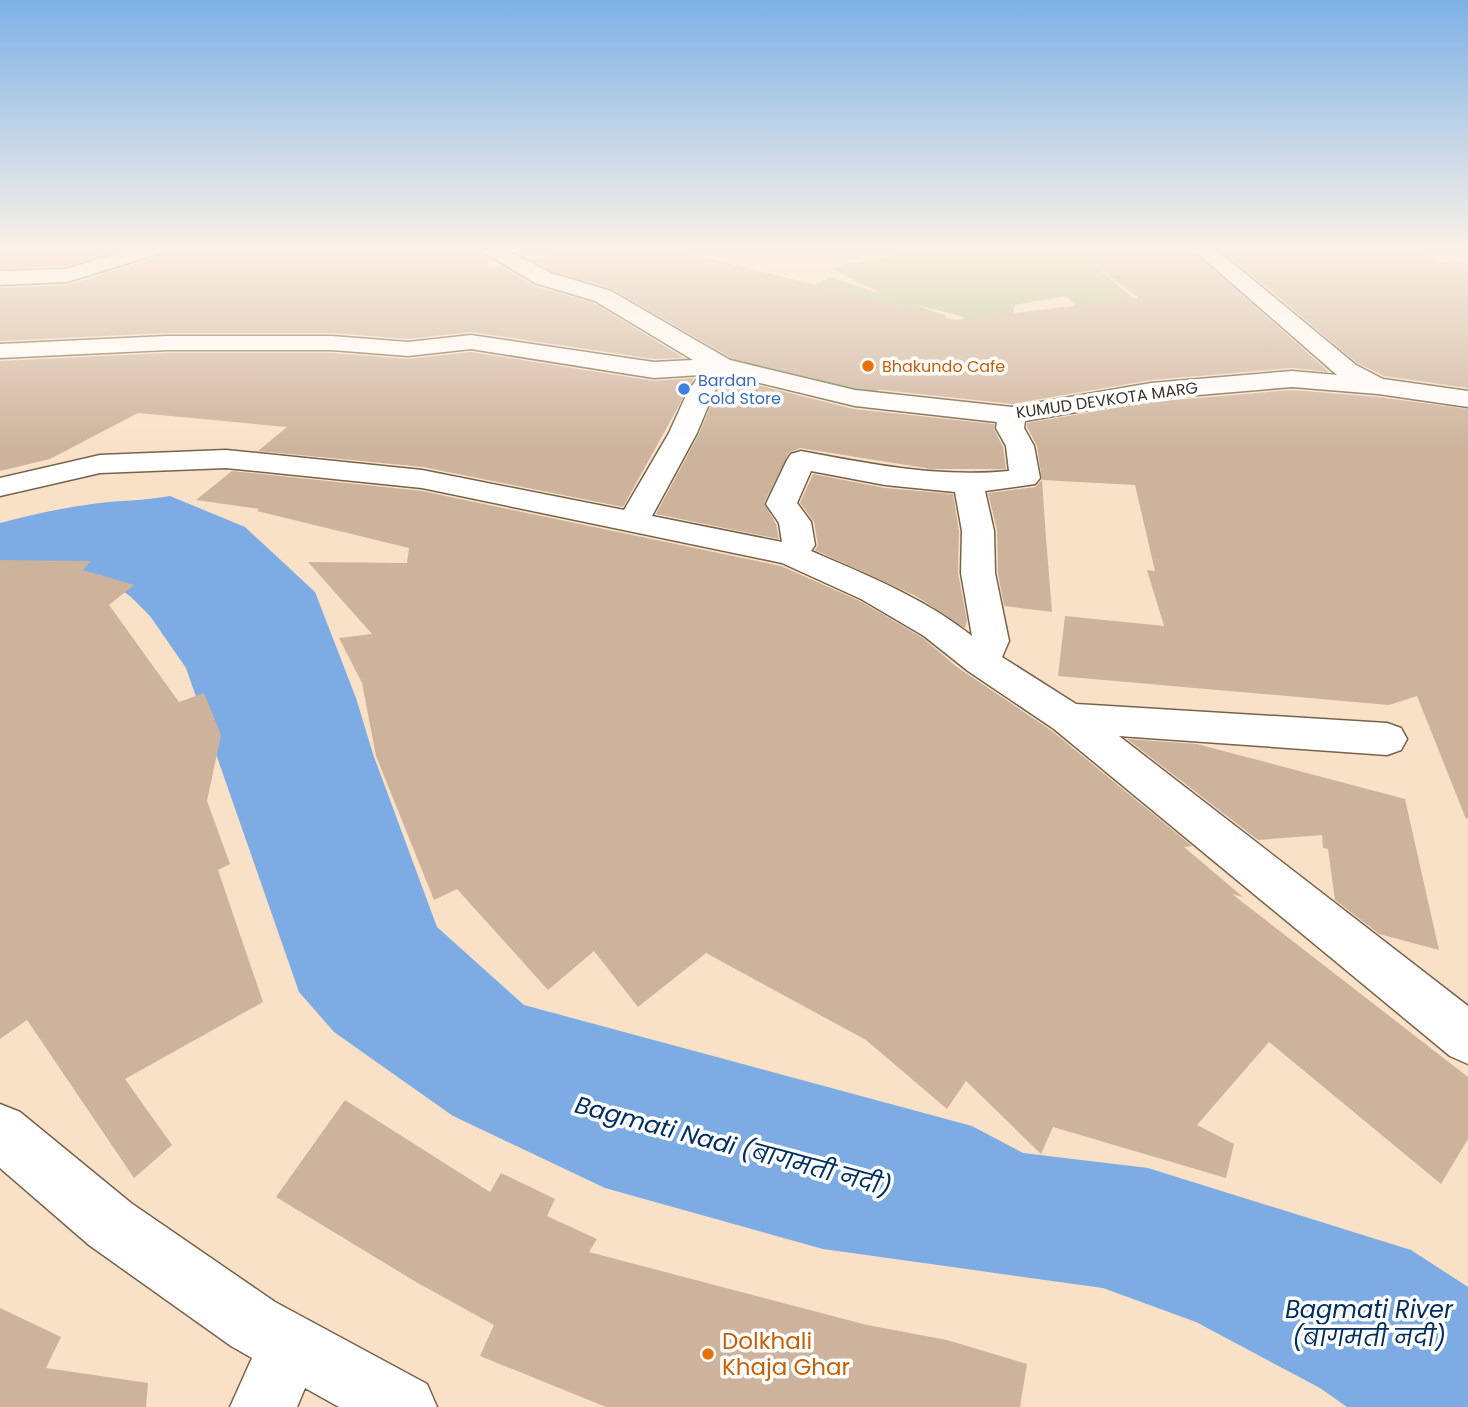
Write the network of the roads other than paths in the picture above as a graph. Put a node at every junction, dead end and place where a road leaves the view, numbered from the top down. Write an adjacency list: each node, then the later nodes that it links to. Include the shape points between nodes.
1 (636, 316): 4 (street, KUMUD DEVKOTA MARG)
2 (1281, 316): 5 (street, via 1347,370)
3 (0, 351): 4 (street, via 167,343 332,343 408,349 471,342 654,370)
4 (721, 366): 7 (street, KUMUD DEVKOTA MARG, via 855,398); 10 (street, via 701,391 683,433)
5 (1378, 386): 6 (street, KUMUD DEVKOTA MARG); 7 (street, KUMUD DEVKOTA MARG, via 1292,379 1151,391)
6 (1468, 399)
7 (1012, 415): 8 (street, via 1010,428 1020,446 1025,478)
8 (969, 484): 11 (street, via 801,460 780,504 796,522 799,545); 12 (street, via 990,641)
9 (0, 487): 10 (street, via 100,464 226,459 422,479)
10 (633, 521): 11 (street)
11 (791, 554): 12 (street, via 937,626)
12 (981, 662): 13 (street)
13 (1068, 718): 14 (street); 15 (street)
14 (1387, 739)
15 (1468, 1038)
16 (0, 1132): 17 (street, via 110,1224)
17 (291, 1346): 18 (street); 19 (street)
18 (263, 1407)
19 (404, 1407)

